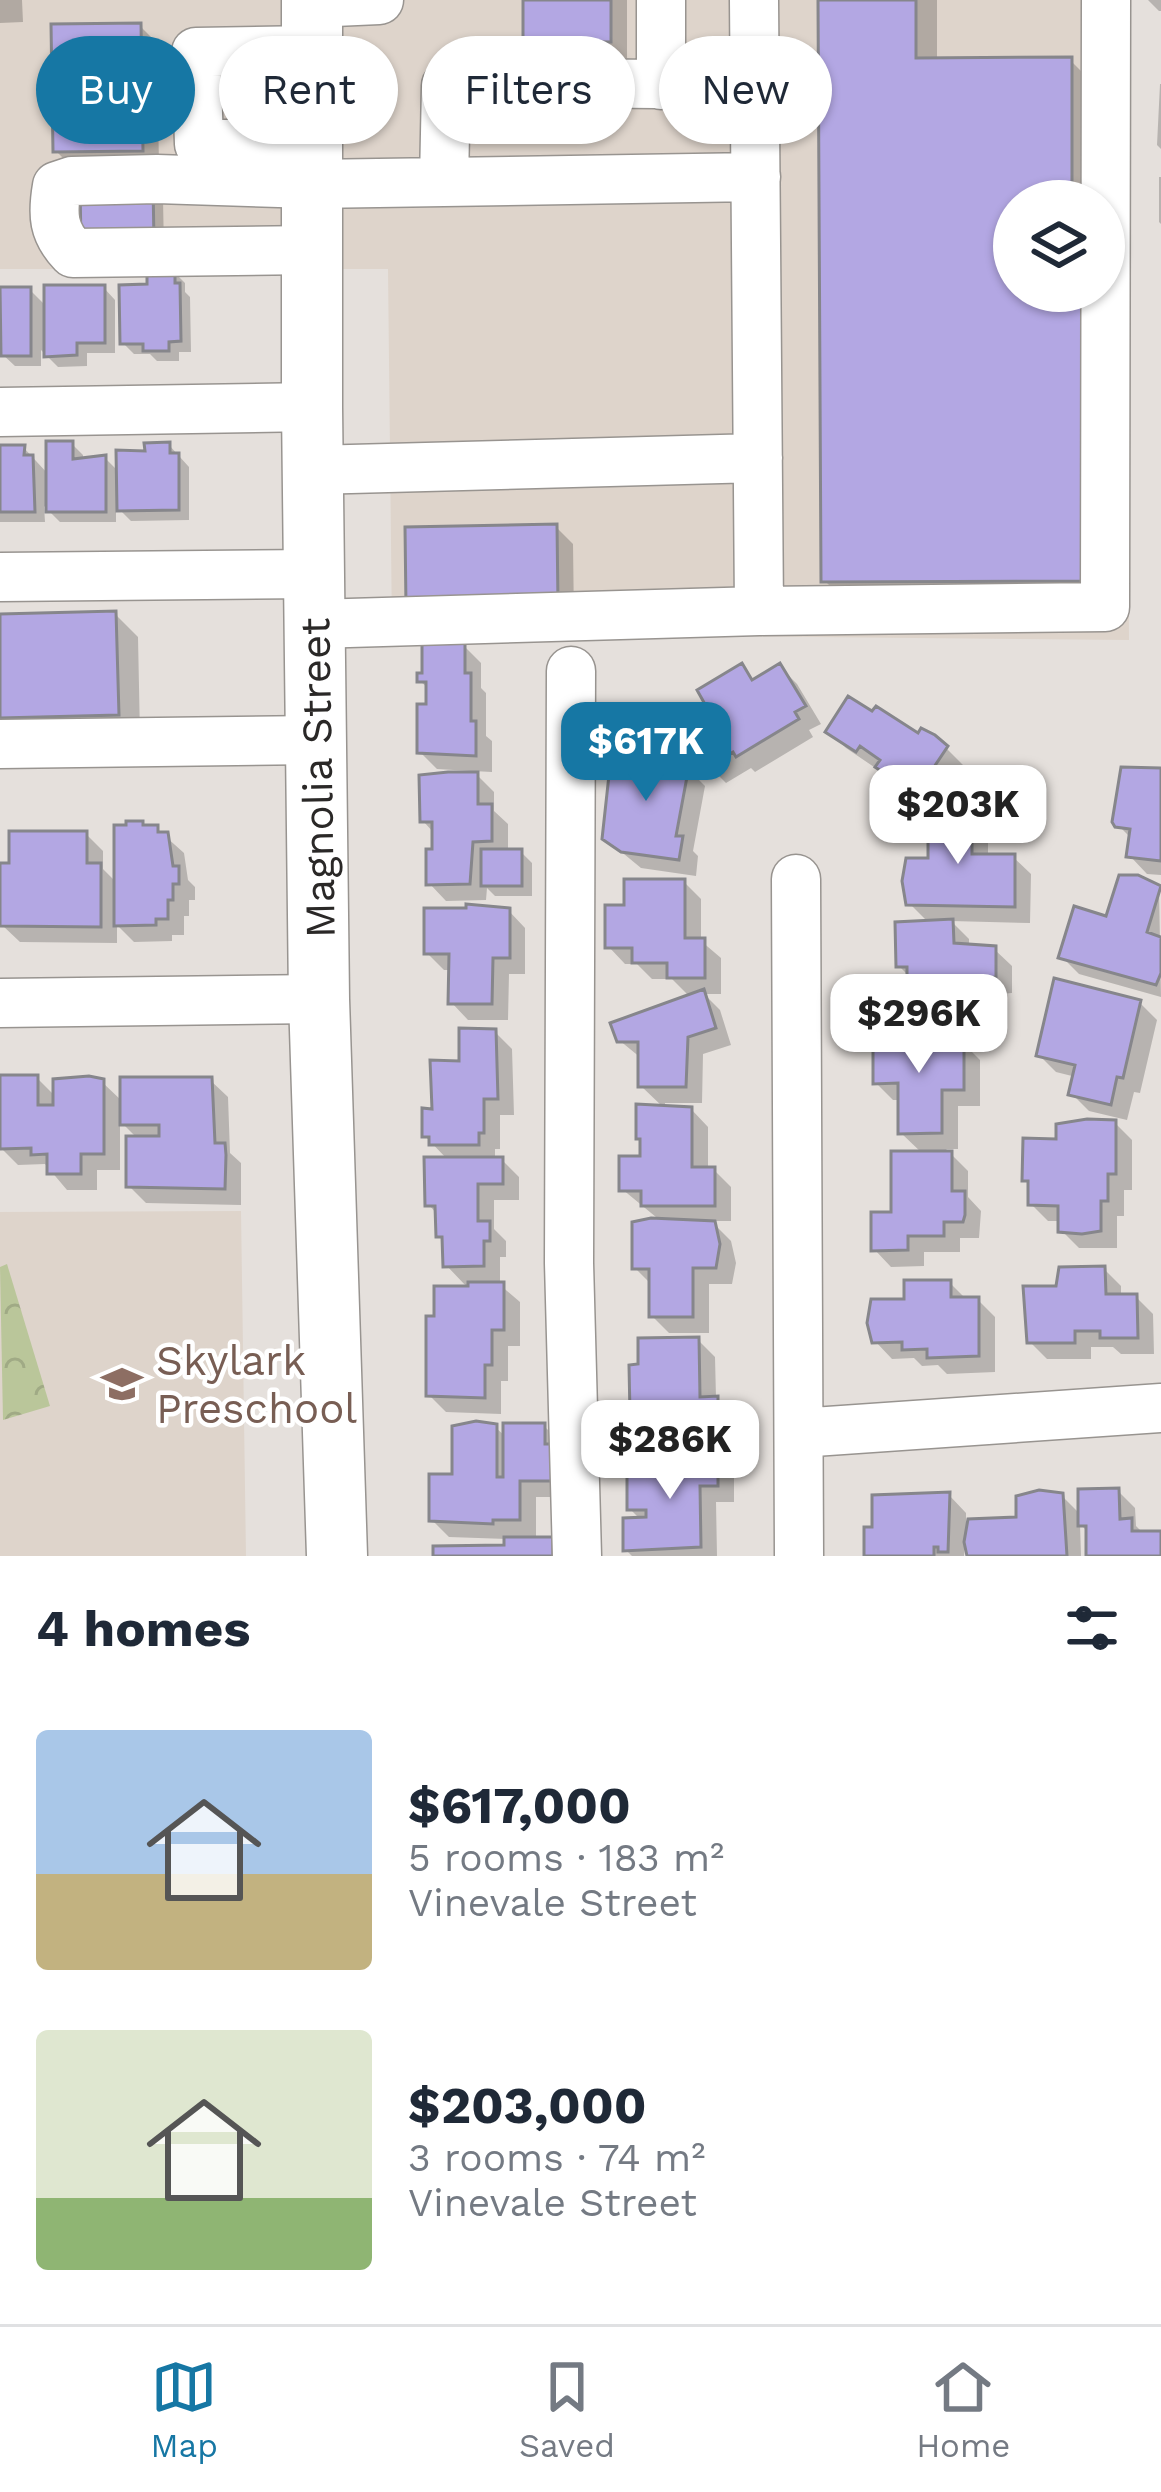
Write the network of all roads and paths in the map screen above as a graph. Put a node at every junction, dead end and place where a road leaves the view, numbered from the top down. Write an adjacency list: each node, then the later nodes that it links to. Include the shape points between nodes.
1 (379, 0): 5 (street)
2 (661, 0): 6 (street)
3 (754, 0): 7 (street)
4 (1106, 0): 20 (street, via 1105,607)
5 (312, 18): 10 (main road, Magnolia Street); 10 (street, via 196,52 199,144)
6 (661, 36)
7 (754, 36)
8 (659, 85): 12 (street, via 451,82)
9 (755, 144): 11 (street)
10 (312, 164): 12 (street); 13 (main road, Magnolia Street); 13 (street, via 72,181 57,186 53,209 56,236 73,253)
11 (755, 177): 12 (street); 16 (street)
12 (444, 181)
13 (312, 250): 14 (main road, Magnolia Street)
14 (312, 407): 15 (street); 17 (main road, Magnolia Street)
15 (0, 412)
16 (758, 458): 17 (street); 20 (street)
17 (313, 470): 19 (main road, Magnolia Street)
18 (0, 578): 19 (street, via 198,575)
19 (314, 599): 20 (street); 22 (main road, Magnolia Street)
20 (759, 610)
21 (571, 670): 30 (street, via 569,1263)
22 (316, 740): 23 (street); 25 (main road, Magnolia Street)
23 (0, 744)
24 (796, 879): 28 (street)
25 (319, 999): 26 (street); 29 (main road, Magnolia Street)
26 (0, 1003)
27 (1161, 1408): 28 (street)
28 (799, 1433): 31 (street)
29 (337, 1556)
30 (578, 1556)
31 (799, 1556)

